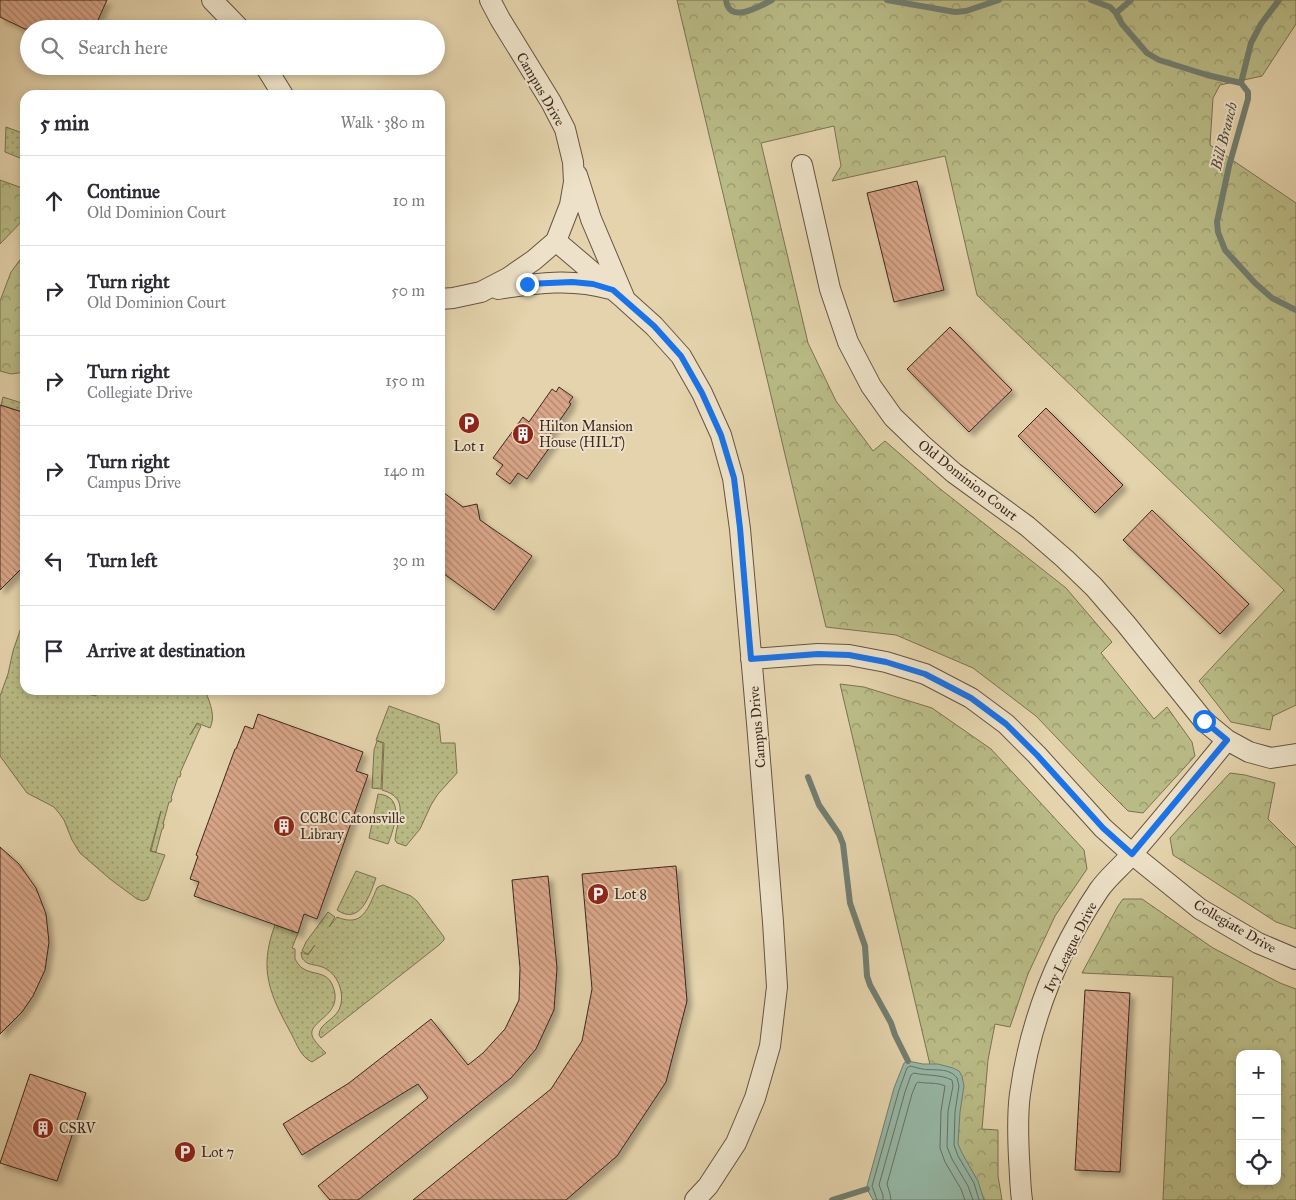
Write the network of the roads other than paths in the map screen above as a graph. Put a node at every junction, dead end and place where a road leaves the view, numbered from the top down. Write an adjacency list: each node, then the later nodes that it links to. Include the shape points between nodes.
1 (212, 0): 3 (street)
2 (490, 0): 6 (street, Campus Drive, via 552,102 565,129)
3 (231, 20)
4 (271, 75): 5 (street)
5 (280, 90)
6 (572, 162): 8 (street, Campus Drive, via 574,182 570,205); 10 (street)
7 (802, 165): 13 (street, Old Dominion Court, via 830,289 848,342 871,386 893,417 954,473 1027,526 1087,580 1204,721)
8 (556, 241): 9 (street, Campus Drive, via 508,278); 10 (street, Campus Drive)
9 (481, 292): 10 (street, via 527,284 572,282 593,284); 11 (street, Campus Drive)
10 (619, 294): 12 (street, Campus Drive, via 681,356 721,435 734,478)
11 (445, 299)
12 (751, 659): 15 (street, Collegiate Drive, via 849,655 925,674 971,698 1013,730 1103,828); 17 (street, Campus Drive, via 773,922 776,987 770,1046 755,1098 736,1142 708,1186)
13 (1227, 740): 14 (street, Old Dominion Court, via 1249,752 1271,758); 15 (street)
14 (1296, 754)
15 (1132, 854): 16 (street, Collegiate Drive, via 1200,909 1258,943); 18 (street, Ivy League Drive, via 1101,888 1080,920 1039,1013 1026,1058 1020,1096 1018,1139)
16 (1296, 959)
17 (695, 1200)
18 (1022, 1200)

